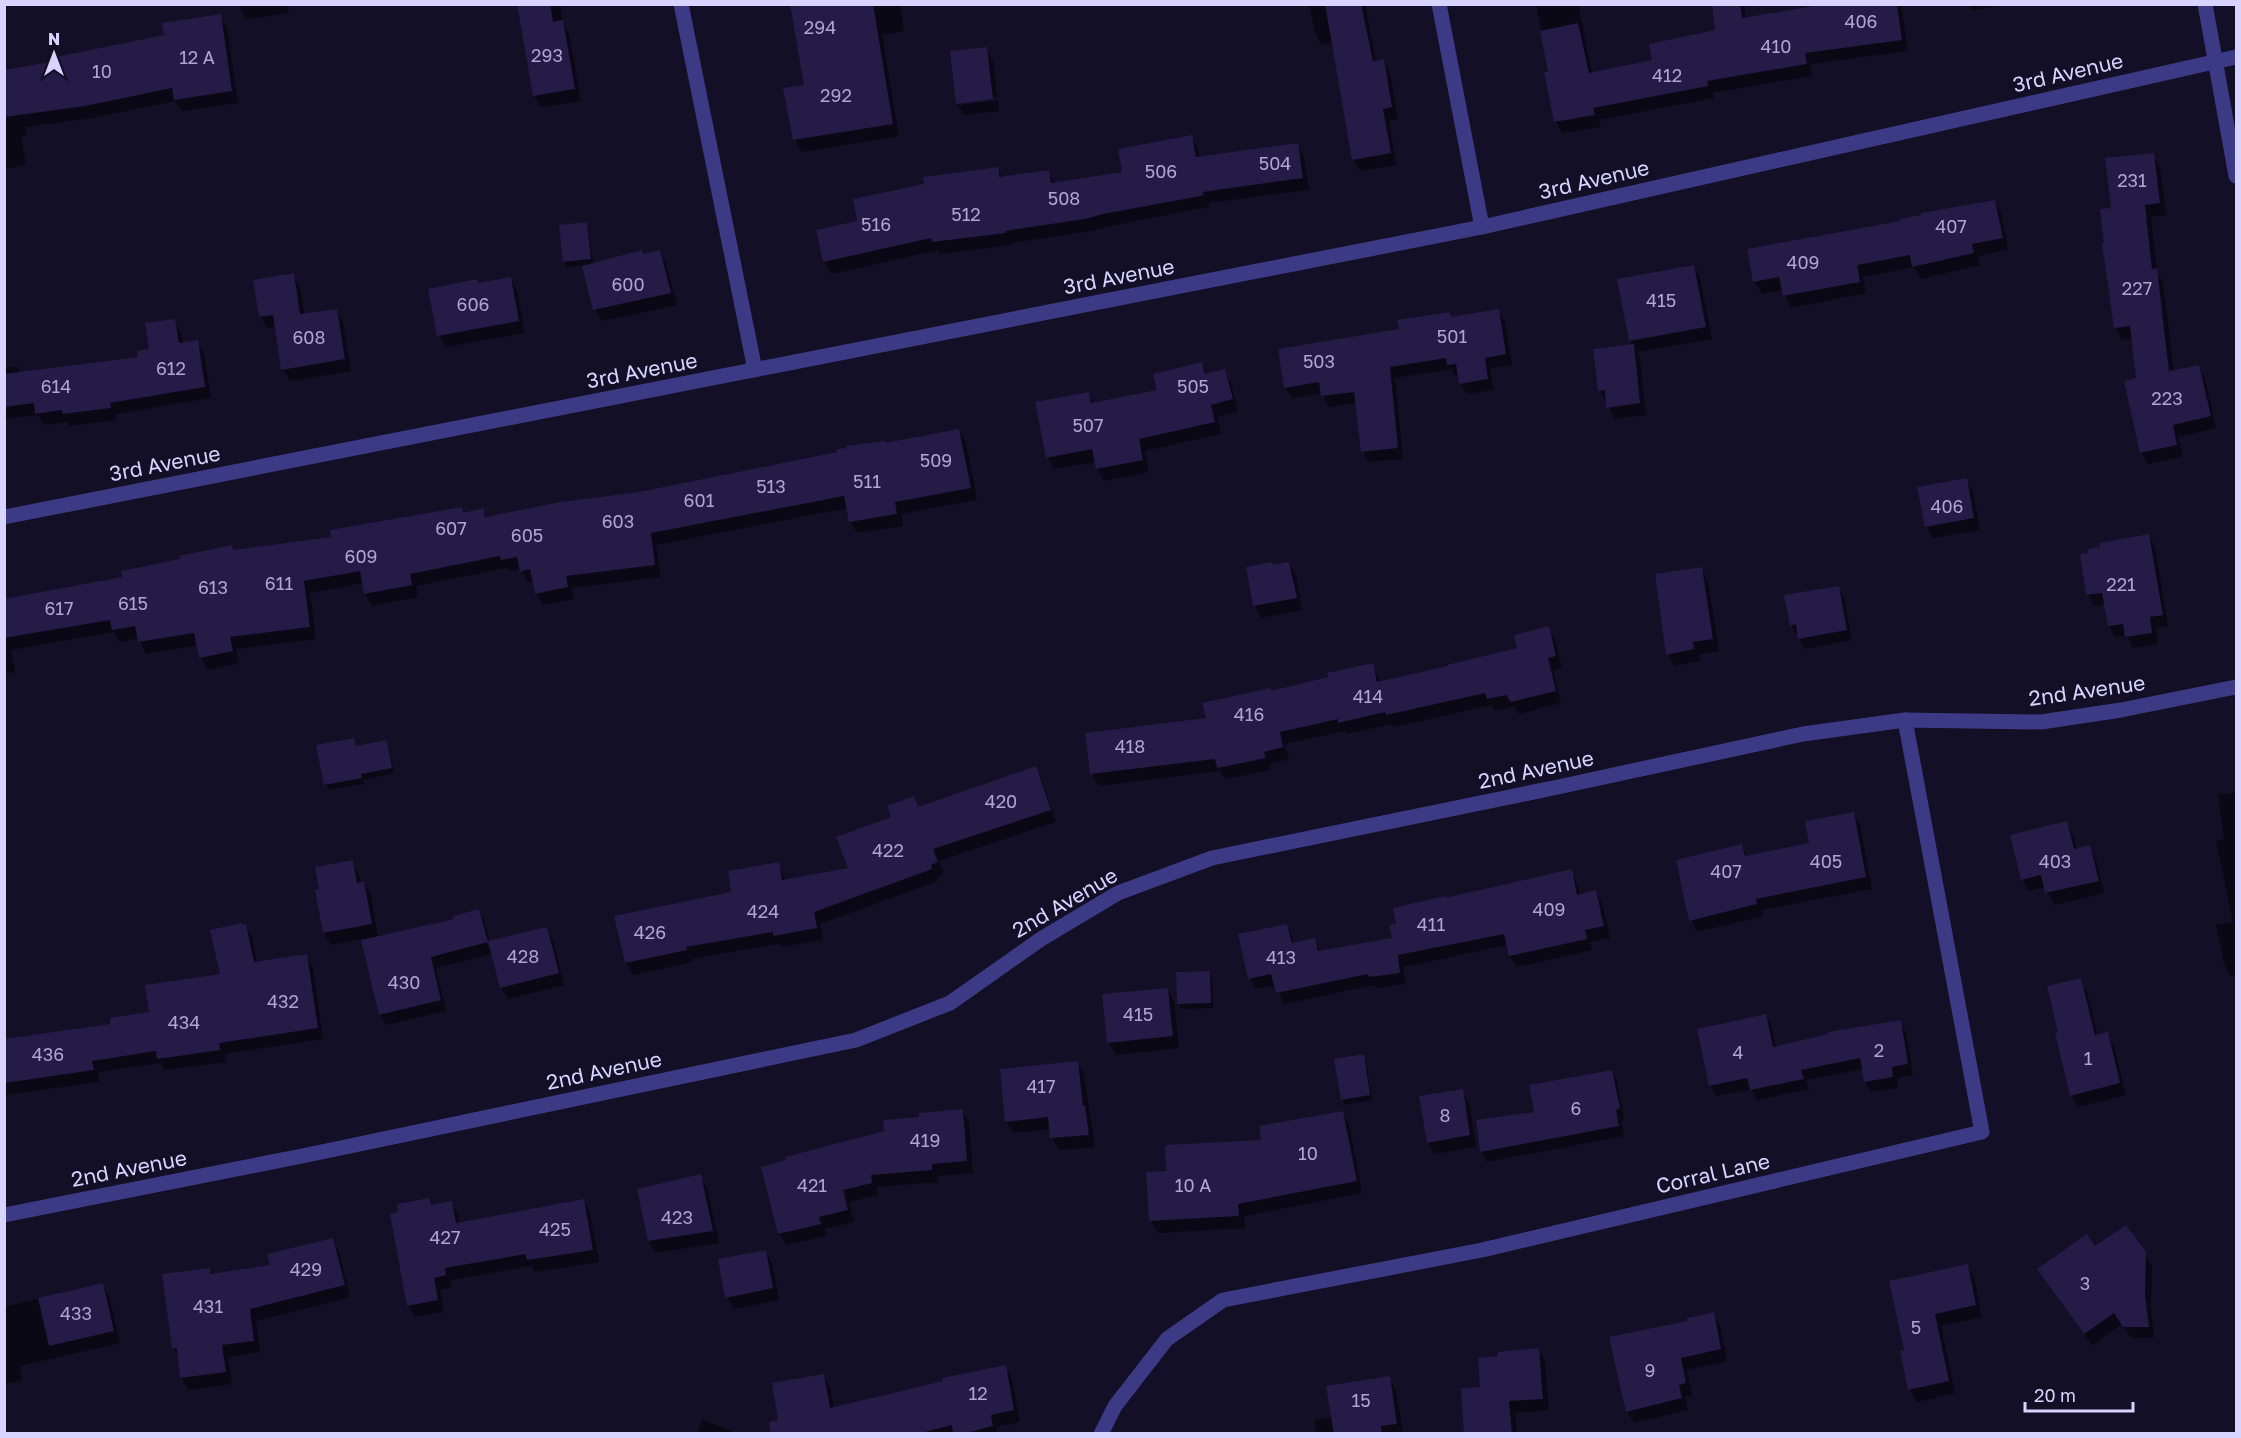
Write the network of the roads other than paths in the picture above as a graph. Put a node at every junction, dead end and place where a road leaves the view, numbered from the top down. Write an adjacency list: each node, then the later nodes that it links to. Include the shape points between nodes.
1 (681, 4): 8 (street)
2 (1439, 4): 7 (street)
3 (2205, 4): 5 (street)
4 (2236, 57): 5 (street, 3rd Avenue)
5 (2216, 61): 6 (street); 7 (street, 3rd Avenue)
6 (2236, 176)
7 (1482, 227): 8 (street, 3rd Avenue)
8 (755, 370): 9 (street, 3rd Avenue)
9 (4, 518)
10 (2236, 687): 11 (street, 2nd Avenue, via 2041,722)
11 (1905, 720): 12 (street, 2nd Avenue, via 1803,734 1212,858 1118,893 1041,939 950,1003 856,1040); 13 (street, Corral Lane, via 1982,1132 1482,1250 1223,1300 1167,1340 1115,1406)
12 (4, 1215)
13 (1101, 1434)

